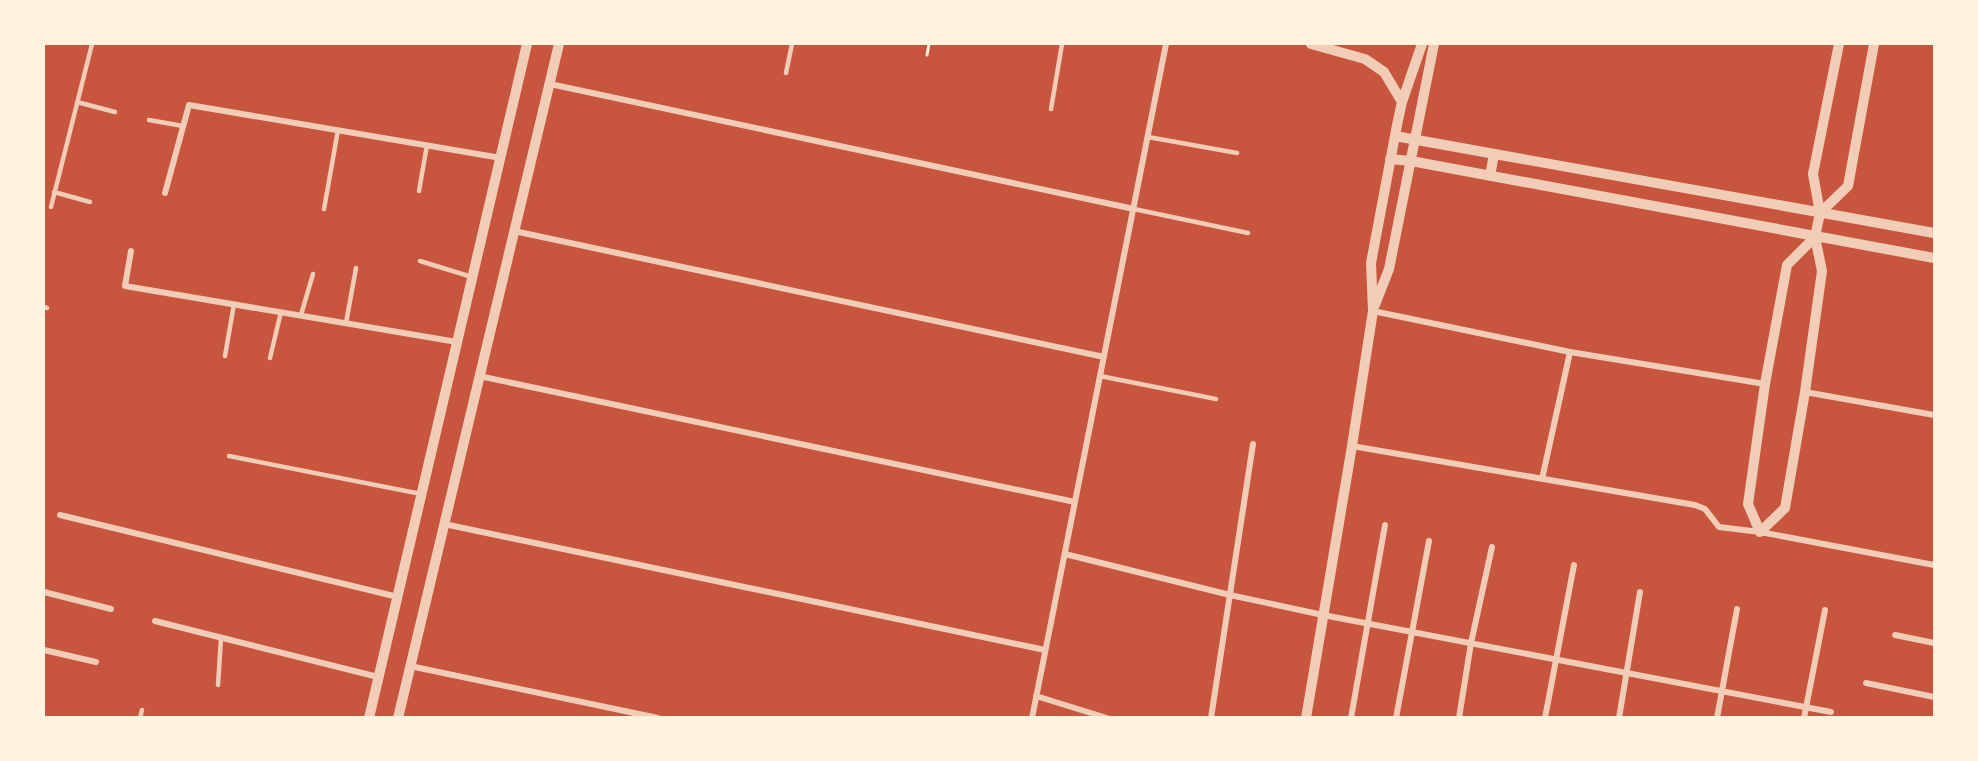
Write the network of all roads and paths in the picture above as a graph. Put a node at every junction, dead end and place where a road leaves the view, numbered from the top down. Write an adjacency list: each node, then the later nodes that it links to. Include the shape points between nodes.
1 (92, 44): 16 (lane)
2 (527, 44): 29 (street)
3 (559, 44): 15 (street)
4 (792, 44): 14 (lane)
5 (929, 44): 13 (path)
6 (1062, 44): 18 (lane)
7 (1166, 44): 24 (street)
8 (1311, 44): 17 (street, via 1365,59 1384,72)
9 (1422, 44): 17 (street)
10 (1434, 44): 25 (street)
11 (1839, 44): 40 (street, via 1813,174)
12 (1874, 44): 40 (street, via 1848,186)
13 (927, 55)
14 (786, 73)
15 (550, 84): 39 (street); 41 (street)
16 (77, 102): 19 (lane); 34 (lane)
17 (1402, 102): 23 (street)
18 (1051, 109)
19 (115, 112)
20 (149, 120): 21 (lane)
21 (183, 126): 22 (street, via 189,105); 35 (street)
22 (338, 130): 26 (street); 38 (lane)
23 (1395, 136): 25 (street); 30 (street)
24 (1148, 137): 27 (lane); 39 (street)
25 (1416, 140): 28 (street); 31 (street)
26 (427, 145): 29 (street); 33 (lane)
27 (1237, 153)
28 (1494, 154): 32 (street); 40 (street)
29 (501, 158): 50 (street)
30 (1390, 159): 31 (street); 52 (street, via 1371,263)
31 (1411, 161): 32 (street); 52 (street, via 1389,269)
32 (1490, 176): 44 (street)
33 (419, 191)
34 (54, 192): 36 (lane); 37 (lane)
35 (165, 193)
36 (90, 202)
37 (51, 207)
38 (324, 209)
39 (1134, 209): 42 (lane); 59 (street)
40 (1820, 213): 43 (street); 44 (street)
41 (513, 231): 59 (street); 61 (street)
42 (1248, 233)
43 (1935, 233)
44 (1815, 237): 46 (street); 63 (street, via 1787,265); 64 (street, via 1822,271)
45 (131, 251): 51 (street, via 125,286)
46 (1935, 258)
47 (420, 261): 50 (lane)
48 (356, 268): 55 (lane)
49 (313, 274): 54 (lane)
50 (472, 277): 56 (street)
51 (234, 304): 53 (street); 58 (lane)
52 (1373, 311): 57 (street); 68 (street)
53 (280, 312): 54 (street); 60 (lane)
54 (301, 315): 55 (street)
55 (346, 323): 56 (street)
56 (457, 342): 71 (street)
57 (1570, 352): 63 (street); 70 (street)
58 (225, 356)
59 (1104, 357): 62 (street)
60 (270, 358)
61 (478, 376): 72 (street); 74 (street)
62 (1100, 376): 65 (lane); 72 (street)
63 (1766, 384): 76 (street, via 1748,504)
64 (1805, 392): 66 (street); 76 (street, via 1785,508)
65 (1216, 399)
66 (1935, 415)
67 (1253, 444): 84 (street)
68 (1352, 446): 70 (street); 89 (street)
69 (229, 456): 71 (lane)
70 (1542, 479): 76 (street, via 1695,505 1705,509 1719,527)
71 (421, 494): 85 (street)
72 (1075, 502): 79 (street)
73 (60, 515): 85 (street)
74 (443, 524): 98 (street); 101 (street)
75 (1385, 525): 91 (street)
76 (1760, 532): 81 (street)
77 (1429, 541): 92 (street)
78 (1492, 547): 95 (street)
79 (1065, 554): 84 (street); 98 (street)
80 (1574, 565): 99 (street)
81 (1935, 565)
82 (44, 592): 86 (street)
83 (1640, 592): 102 (street)
84 (1230, 595): 89 (street); 118 (street)
85 (398, 597): 103 (street)
86 (111, 609)
87 (1737, 609): 106 (street)
88 (1825, 610): 109 (street)
89 (1323, 615): 91 (street); 119 (street)
90 (155, 621): 94 (street)
91 (1368, 623): 92 (street); 120 (street)
92 (1411, 632): 95 (street); 121 (street)
93 (1896, 635): 96 (street)
94 (221, 638): 103 (street); 105 (lane)
95 (1471, 643): 99 (street); 122 (street)
96 (1935, 643)
97 (44, 650): 100 (street)
98 (1046, 650): 107 (street)
99 (1556, 659): 102 (street); 123 (street)
100 (96, 662)
101 (410, 666): 114 (street); 115 (street)
102 (1627, 673): 106 (street); 124 (street)
103 (378, 677): 113 (street)
104 (1866, 682): 108 (street)
105 (218, 685)
106 (1722, 691): 109 (street); 125 (street)
107 (1036, 696): 116 (street); 117 (street)
108 (1935, 698)
109 (1806, 707): 111 (street); 126 (street)
110 (142, 710): 112 (lane)
111 (1831, 712)
112 (140, 717)
113 (369, 717)
114 (398, 717)
115 (658, 717)
116 (1032, 717)
117 (1107, 717)
118 (1211, 717)
119 (1306, 717)
120 (1352, 717)
121 (1396, 717)
122 (1459, 717)
123 (1545, 717)
124 (1619, 717)
125 (1717, 717)
126 (1804, 717)

